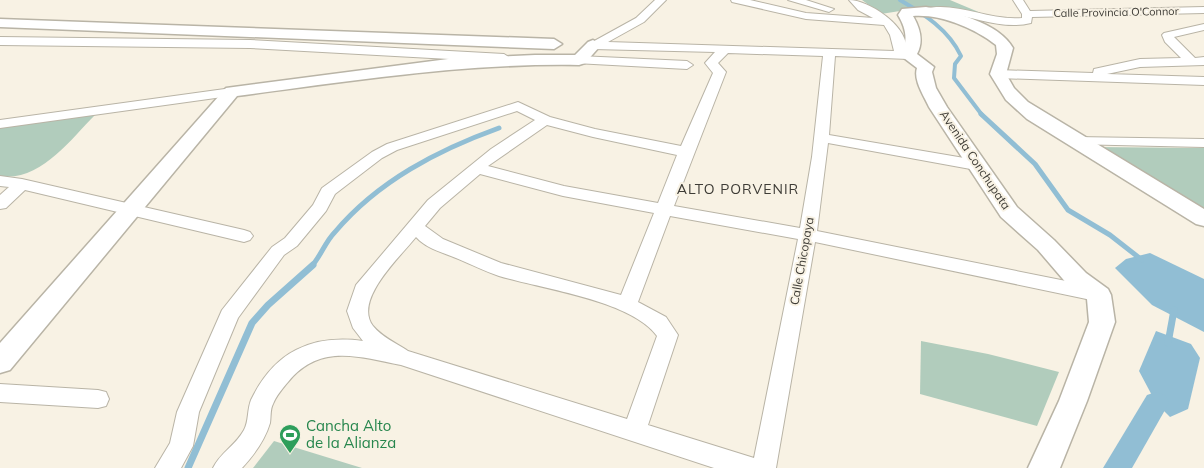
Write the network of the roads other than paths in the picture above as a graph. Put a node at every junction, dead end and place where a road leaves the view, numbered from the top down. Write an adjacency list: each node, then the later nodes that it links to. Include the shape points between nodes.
1 (660, 0): 16 (street, via 640,20)
2 (736, 0): 12 (street, via 806,16)
3 (793, 0): 10 (street, via 838,12)
4 (854, 0): 10 (street)
5 (1018, 0): 11 (street)
6 (1137, 0): 9 (street)
7 (1204, 10): 9 (street, Calle Provincia O'Connor)
8 (926, 11): 11 (street, via 1014,24 1027,21); 20 (street, via 907,12 905,15 911,23 914,38 912,50); 25 (street, via 983,30 1002,41 1006,48)
9 (1148, 12): 11 (street, Calle Provincia O'Connor)
10 (868, 13): 12 (street)
11 (1027, 14)
12 (888, 22): 20 (street)
13 (0, 23): 18 (street)
14 (1204, 27): 22 (street, Calle Provincia O'Connor, via 1168,35)
15 (0, 41): 21 (street, via 250,44)
16 (593, 45): 17 (street); 18 (street)
17 (725, 49): 19 (street); 34 (street, via 711,63 720,72)
18 (573, 50): 21 (street); 24 (street)
19 (829, 52): 20 (street); 31 (street, Calle Chicopaya)
20 (904, 55): 35 (street, Avenida Conchupata, via 926,67 928,88)
21 (513, 58): 28 (street, via 408,68)
22 (1190, 61): 23 (street); 26 (street, via 1131,64)
23 (1204, 62)
24 (687, 65)
25 (998, 74): 26 (street); 32 (street, via 1005,90 1018,103)
26 (1082, 77): 27 (street)
27 (1204, 81)
28 (232, 92): 30 (street); 40 (street)
29 (545, 120): 34 (street, via 586,132); 36 (street); 53 (street, via 518,106 474,120 392,147 328,191 320,208 291,242 278,250 229,316 188,412 181,446)
30 (0, 124)
31 (822, 138): 35 (street); 44 (street, Calle Chicopaya)
32 (1076, 141): 33 (street); 42 (street)
33 (1204, 143)
34 (686, 152): 41 (street)
35 (976, 164): 46 (street, Avenida Conchupata, via 1009,212)
36 (476, 168): 41 (street, via 563,191); 43 (street, via 434,204)
37 (0, 181): 38 (street)
38 (22, 184): 39 (street); 40 (street)
39 (0, 204)
40 (131, 209): 45 (street); 49 (street)
41 (664, 209): 44 (street); 47 (street)
42 (1204, 219)
43 (416, 225): 47 (street, via 425,239 503,270); 48 (street, via 363,290 357,311 363,328)
44 (807, 234): 46 (street); 56 (street, Calle Chicopaya)
45 (244, 236)
46 (1099, 295): 57 (street, via 1102,322)
47 (627, 305): 52 (street, via 656,319 668,335)
48 (400, 357): 52 (street); 54 (street, via 345,346 322,347 300,356 281,374 262,403 258,425 249,445)
49 (0, 362)
50 (0, 393): 51 (street)
51 (98, 399)
52 (634, 430): 55 (street)
53 (167, 468)
54 (225, 468)
55 (749, 468)
56 (764, 468)
57 (1044, 468)

